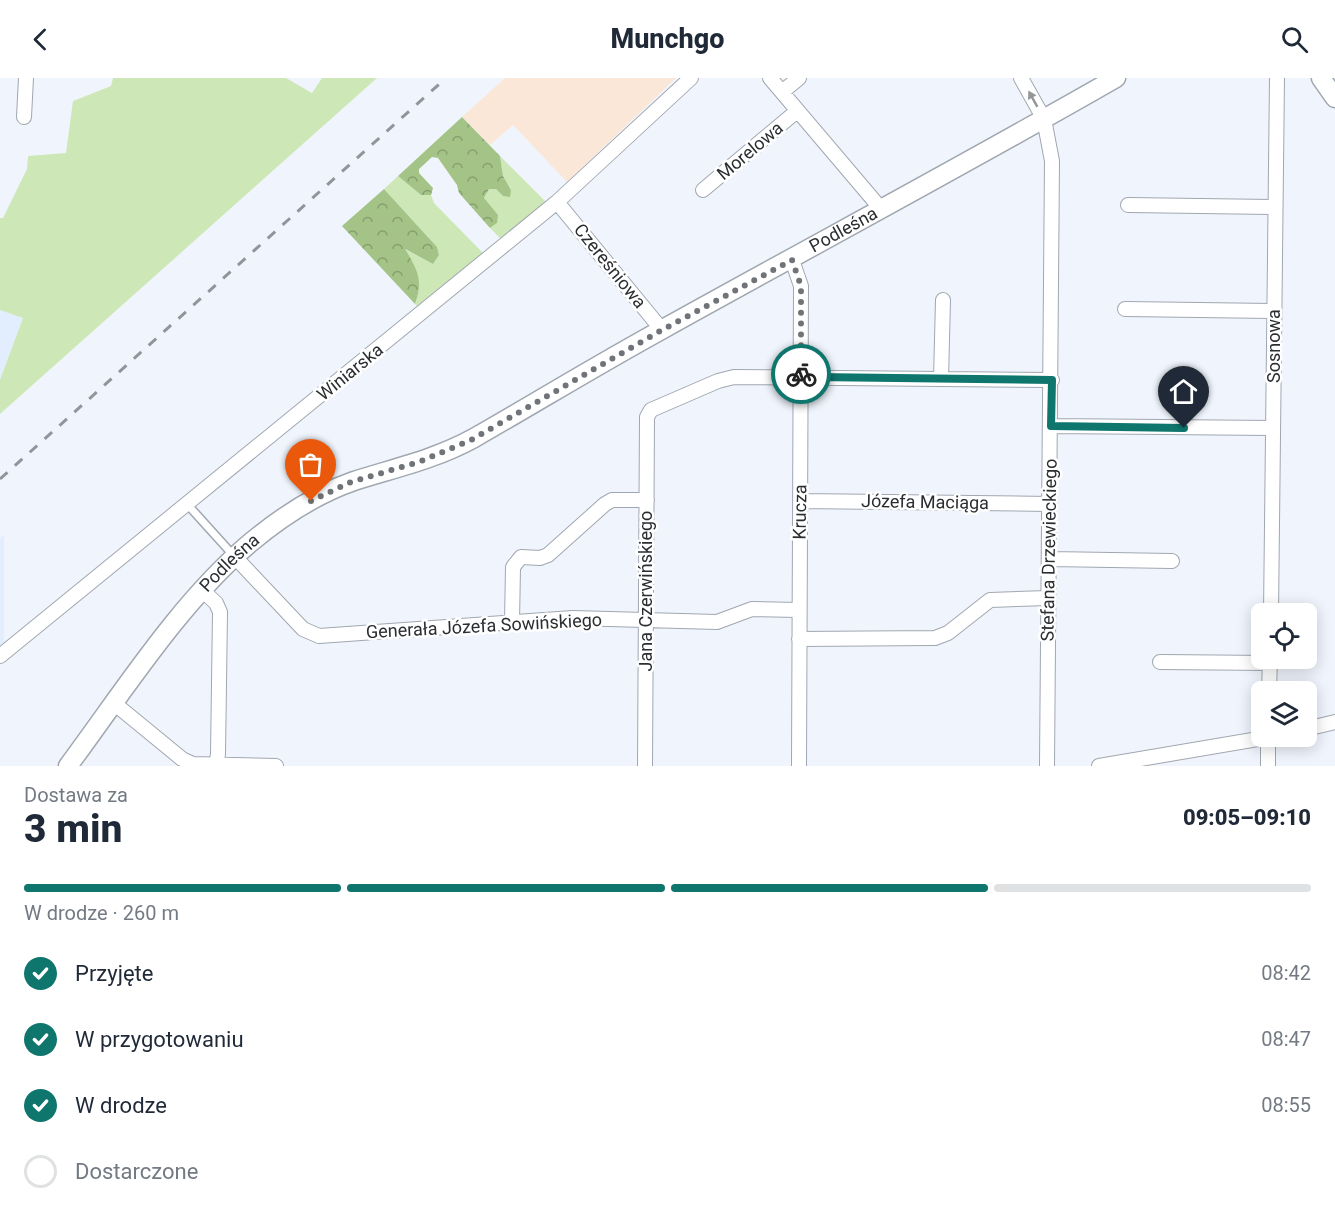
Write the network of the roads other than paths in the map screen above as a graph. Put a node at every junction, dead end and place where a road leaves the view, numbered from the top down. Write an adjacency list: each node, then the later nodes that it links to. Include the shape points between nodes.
1 (26, 78): 10 (street)
2 (691, 78): 13 (street, Winiarska)
3 (770, 78): 8 (street)
4 (799, 78): 8 (street)
5 (1021, 78): 11 (street, Stefana Drzewieckiego, one-way to 5)
6 (1116, 78): 11 (street, Podleśna)
7 (1277, 78): 15 (street, Sosnowa)
8 (782, 92): 9 (street)
9 (797, 111): 12 (street, Morelowa); 16 (street)
10 (24, 117)
11 (1044, 119): 16 (street, Podleśna); 24 (street, Stefana Drzewieckiego, via 1052,161)
12 (703, 190)
13 (557, 202): 21 (street, Czereśniowa); 29 (street, Winiarska)
14 (1128, 206): 15 (street)
15 (1275, 207): 20 (street, Sosnowa)
16 (882, 210): 17 (street, Podleśna)
17 (792, 260): 21 (street, Podleśna); 22 (street, Krucza, via 801,286)
18 (943, 300): 23 (street)
19 (1125, 309): 20 (street)
20 (1274, 312): 26 (street, Sosnowa)
21 (662, 330): 31 (street, Podleśna, via 454,448 351,482 311,501 276,523)
22 (801, 376): 23 (street); 27 (street, Jana Czerwińskiego, via 734,377 657,406 647,417); 28 (street, Krucza)
23 (941, 379): 24 (street)
24 (1052, 380): 25 (street, Stefana Drzewieckiego)
25 (1051, 426): 26 (street); 30 (street, Stefana Drzewieckiego)
26 (1273, 428): 36 (street, Sosnowa)
27 (647, 500): 38 (street, Jana Czerwińskiego); 39 (street, via 612,500 548,555 521,557 513,567)
28 (800, 501): 30 (street, Józefa Maciąga); 37 (street, Krucza)
29 (187, 504): 31 (lane); 41 (street, Winiarska)
30 (1050, 504): 32 (street, Stefana Drzewieckiego)
31 (235, 557): 34 (street, Podleśna); 39 (street, Generała Józefa Sowińskiego, via 303,629 320,636)
32 (1050, 559): 33 (street); 35 (street, Stefana Drzewieckiego)
33 (1172, 561)
34 (202, 590): 44 (street, Podleśna); 49 (street, via 220,612)
35 (1048, 598): 40 (street, via 990,600 948,633 935,638); 54 (street, Stefana Drzewieckiego)
36 (1270, 603)
37 (799, 610): 38 (street, Generała Józefa Sowińskiego, via 752,609 717,622); 40 (street, Krucza)
38 (646, 619): 39 (street, Generała Józefa Sowińskiego); 52 (street, Jana Czerwińskiego)
39 (512, 622)
40 (799, 639): 53 (street, Krucza)
41 (0, 656)
42 (1251, 661): 43 (street)
43 (1160, 662)
44 (115, 704): 49 (street, via 182,759 204,766); 50 (street, Podleśna)
45 (1335, 722): 46 (street)
46 (1317, 726)
47 (1251, 740): 55 (street)
48 (1269, 747): 56 (street)
49 (216, 765): 51 (street)
50 (68, 766)
51 (276, 766)
52 (645, 766)
53 (799, 766)
54 (1047, 766)
55 (1099, 766)
56 (1268, 766)

